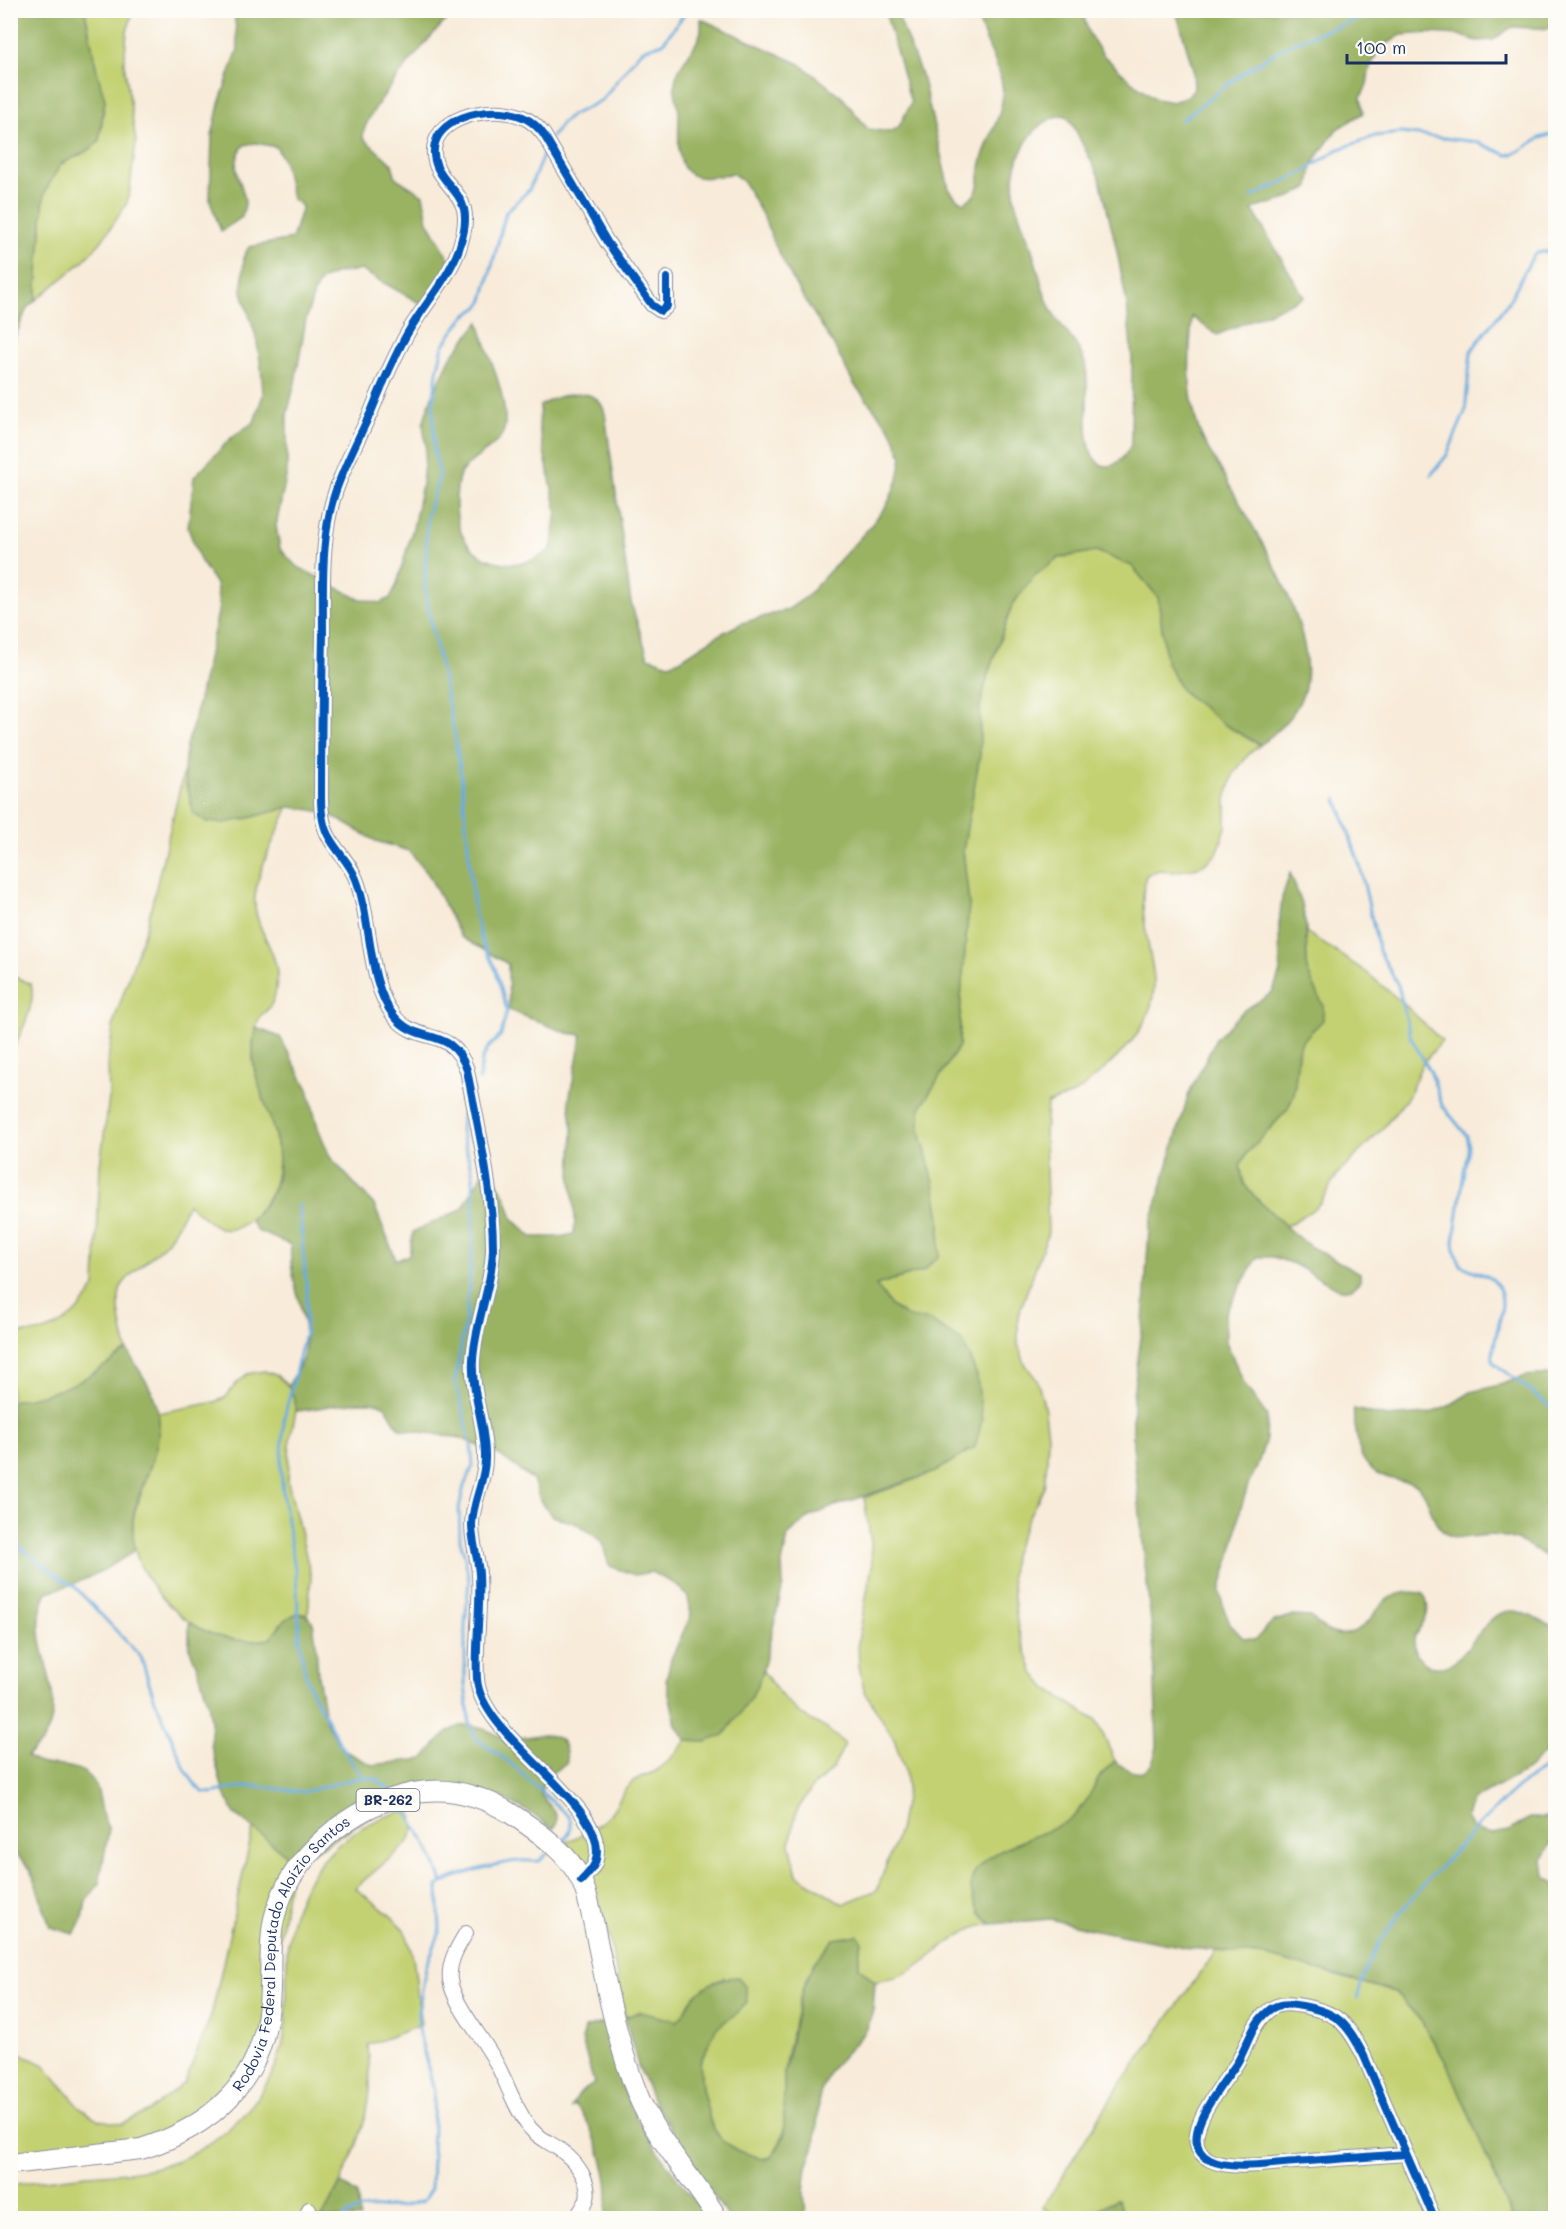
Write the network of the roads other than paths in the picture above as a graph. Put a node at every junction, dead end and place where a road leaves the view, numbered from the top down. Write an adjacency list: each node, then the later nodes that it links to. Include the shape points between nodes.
1 (667, 278): 2 (street, via 667,306 659,310 607,242 544,135 527,118 483,111 462,117 443,130 434,146 434,156 440,173 464,209 462,238 450,266 402,342 346,463 330,510 323,581 324,823 360,888 374,964 389,1010 408,1029 443,1040 462,1057 490,1194 493,1251 473,1363 485,1448 472,1527 479,1573 478,1688 490,1713 575,1804 589,1825 597,1856)
2 (582, 1881): 5 (highway, Rodovia Federal Deputado Aloízio Santos / BR-262, via 538,1831 496,1804 472,1796 427,1790 385,1801 336,1829 314,1848 285,1891 274,1919 269,2006 263,2038 254,2065 224,2104 187,2130 141,2149); 7 (highway, Rodovia Federal Deputado Aloízio Santos / BR-262, via 614,2017 640,2099)
3 (466, 1933): 6 (street, via 451,1961 450,1982 523,2119 569,2158 583,2176 586,2199)
4 (1405, 2154): 4 (street, via 1354,2037 1327,2011 1291,2004 1275,2006 1260,2018 1236,2065 1209,2102 1198,2136 1202,2154 1220,2164); 8 (street)
5 (10, 2164)
6 (576, 2218)
7 (717, 2218)
8 (1434, 2218)

